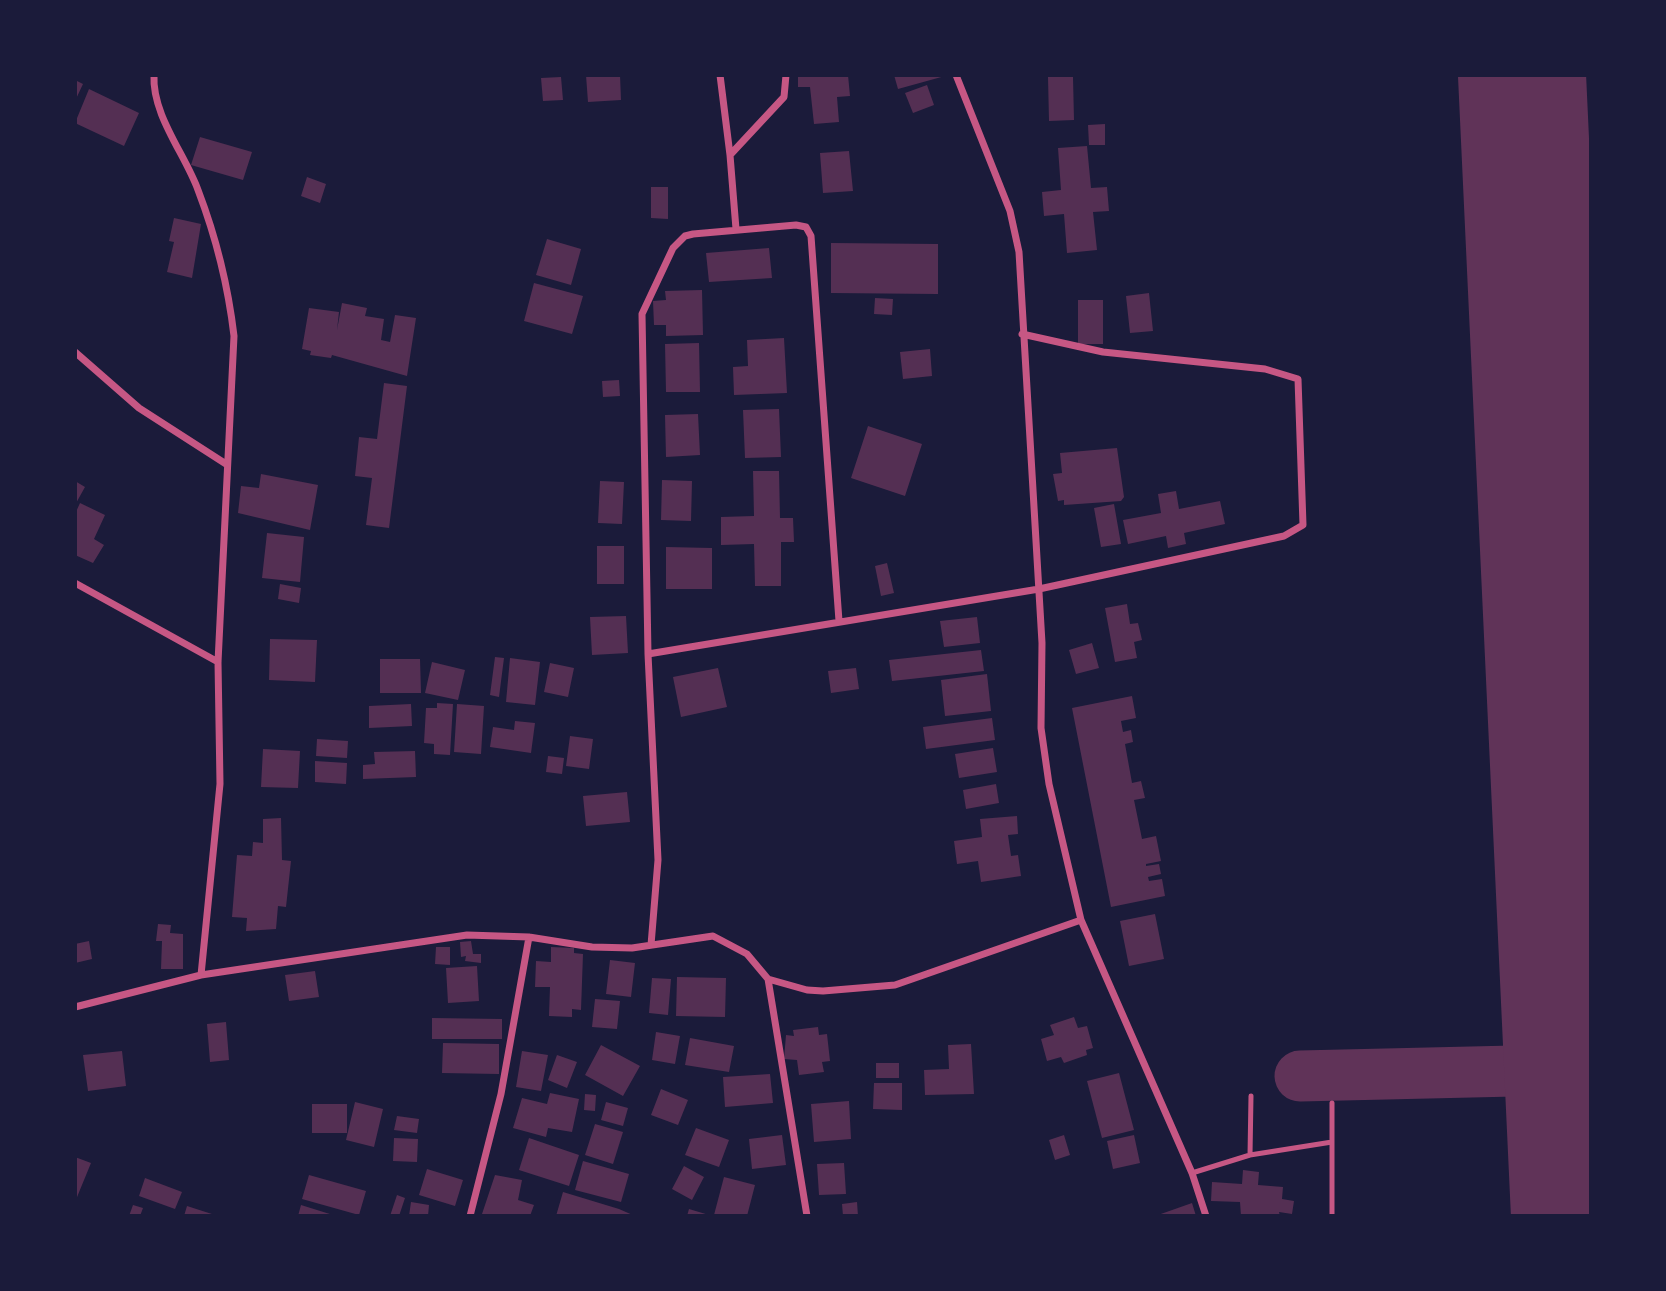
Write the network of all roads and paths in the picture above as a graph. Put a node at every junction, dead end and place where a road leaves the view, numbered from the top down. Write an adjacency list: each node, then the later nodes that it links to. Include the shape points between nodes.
1 (154, 75): 9 (street, via 161,107 212,227 229,292 234,347)
2 (720, 75): 5 (street)
3 (786, 75): 5 (street, via 784,97)
4 (956, 75): 7 (street, via 1016,231)
5 (730, 155): 6 (street)
6 (736, 229): 12 (street, via 801,225 811,236); 13 (street, via 693,234 678,242 642,314)
7 (1022, 334): 11 (street); 11 (street, via 1103,352 1265,369 1293,376 1301,383 1305,516 1300,528 1284,536)
8 (75, 352): 9 (street, via 139,408)
9 (226, 464): 14 (street)
10 (75, 583): 14 (street)
11 (1039, 589): 12 (street); 15 (street, via 1043,755)
12 (839, 621): 13 (street)
13 (648, 654): 17 (street, via 658,860)
14 (218, 662): 18 (street, via 220,784)
15 (1082, 920): 19 (street, via 895,985 807,990); 25 (street)
16 (528, 937): 17 (street, via 592,947); 18 (street, via 467,935); 26 (street, via 501,1094)
17 (651, 945): 19 (street, via 713,936 747,954)
18 (201, 975): 20 (street)
19 (768, 979): 27 (street)
20 (75, 1007)
21 (1251, 1096): 24 (lane)
22 (1332, 1103): 23 (lane)
23 (1332, 1142): 24 (lane); 29 (lane)
24 (1250, 1155): 25 (lane)
25 (1192, 1173): 28 (street)
26 (471, 1216)
27 (807, 1216)
28 (1206, 1216)
29 (1332, 1216)

